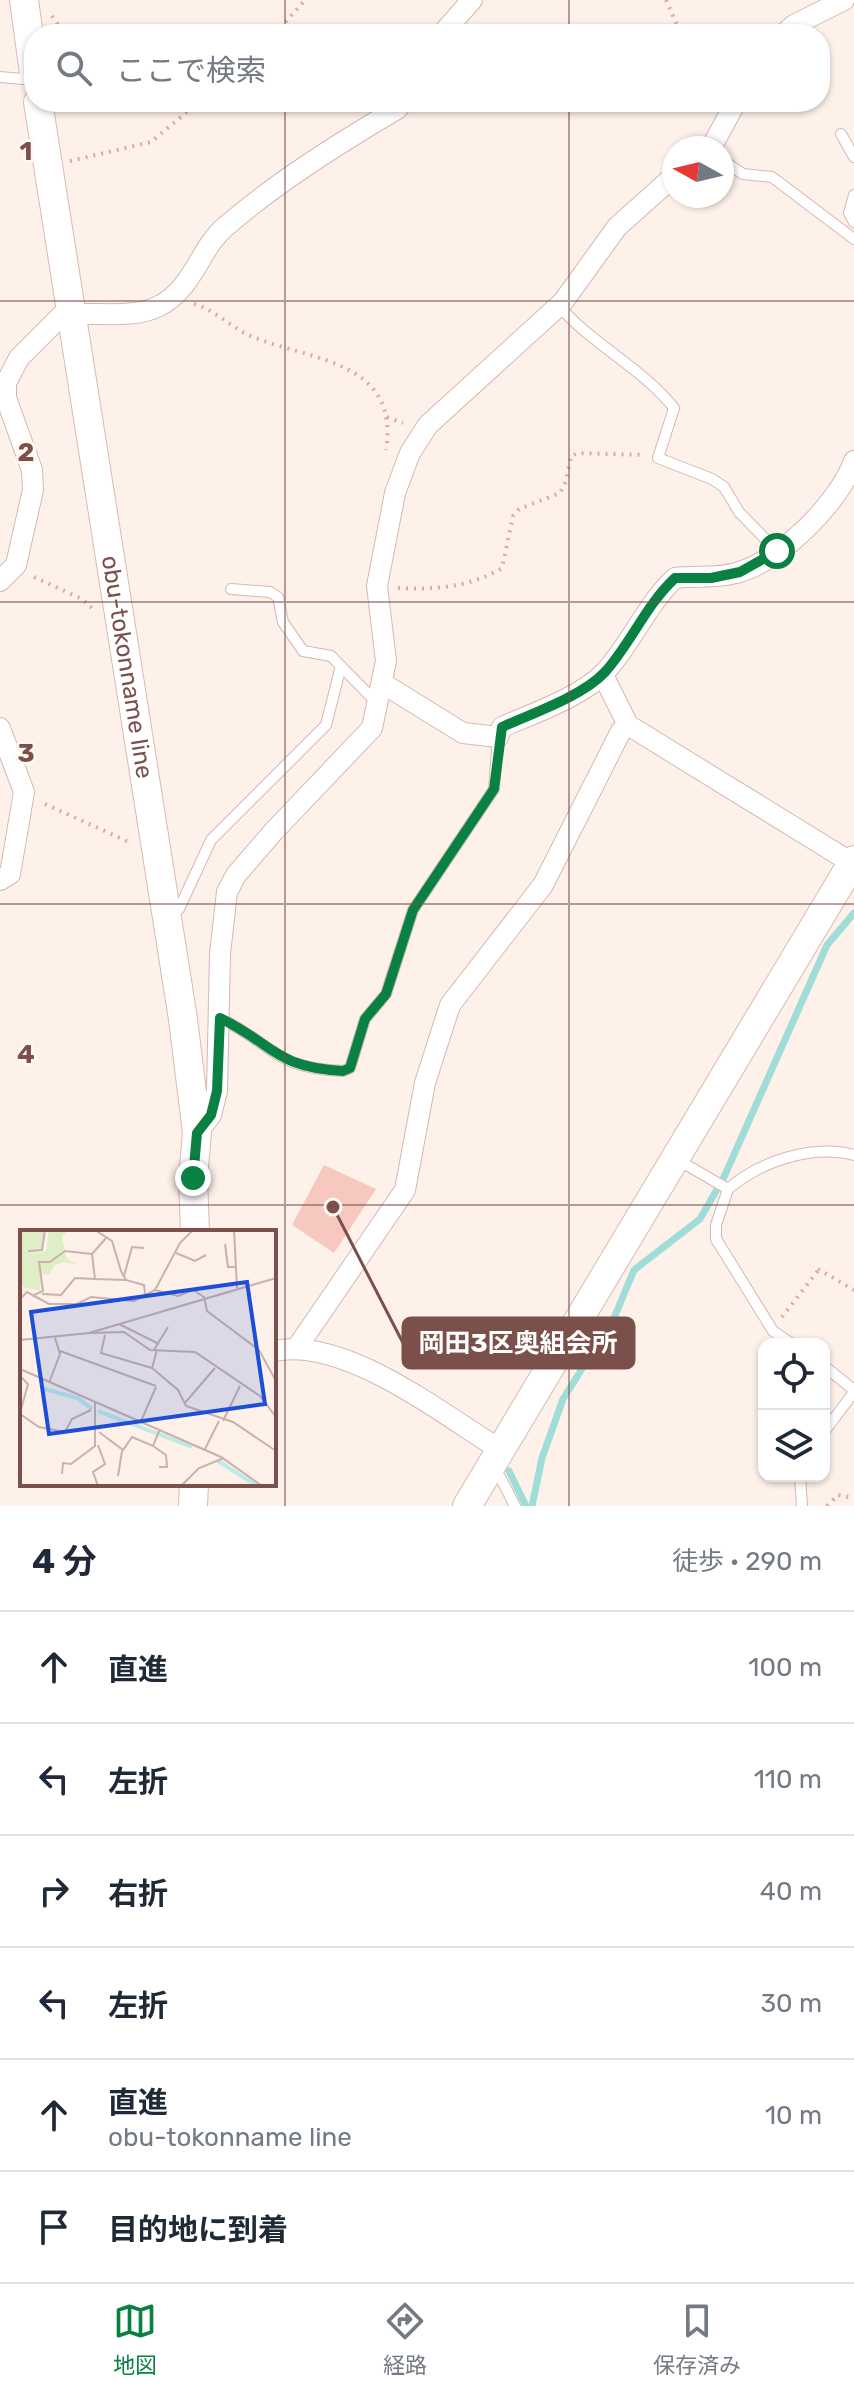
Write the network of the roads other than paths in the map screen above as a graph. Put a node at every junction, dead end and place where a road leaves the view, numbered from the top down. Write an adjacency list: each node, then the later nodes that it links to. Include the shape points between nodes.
1 (24, 0): 4 (main road)
2 (472, 0): 5 (street)
3 (844, 0): 6 (street)
4 (27, 24)
5 (451, 24)
6 (796, 24)
7 (0, 77): 8 (lane)
8 (24, 79)
9 (40, 112): 21 (main road, obu-tokonname line)
10 (392, 112): 21 (street, via 338,144 221,229 188,280 162,305 147,312)
11 (731, 112): 13 (street)
12 (841, 134): 14 (lane)
13 (718, 136)
14 (854, 157)
15 (734, 168): 19 (lane, via 772,177)
16 (662, 187): 20 (street, via 617,227)
17 (854, 195): 18 (lane, via 849,213)
18 (854, 222)
19 (854, 239)
20 (559, 306): 23 (lane, via 580,331 660,391 674,408 658,458 724,487 739,512); 28 (street, via 428,425 410,453 395,493 377,586 386,661)
21 (72, 313): 24 (street, via 62,315 19,358 6,383 33,490); 34 (main road, obu-tokonname line)
22 (854, 461): 23 (street, via 848,477 815,518)
23 (777, 551): 27 (street, via 740,572 675,578)
24 (7, 574)
25 (231, 589): 26 (lane, via 278,597 283,622 303,651 331,656)
26 (341, 666): 28 (lane, via 371,700); 34 (lane, via 326,725 211,840 179,909)
27 (603, 675): 29 (street); 31 (street, via 502,727)
28 (381, 693): 31 (street, via 463,733); 35 (street, via 372,728 274,831 227,892)
29 (628, 725): 32 (street); 42 (street, via 543,885 450,1005 425,1083 405,1190)
30 (0, 728): 33 (street, via 24,792 10,874)
31 (498, 737): 35 (lane, via 494,789 413,910 386,994 365,1019 350,1068 296,1066)
32 (853, 861): 38 (main road)
33 (0, 880)
34 (167, 915): 36 (main road, obu-tokonname line)
35 (220, 1018): 36 (street, via 217,1091 211,1115)
36 (197, 1133): 40 (main road, obu-tokonname line)
37 (854, 1155): 39 (lane, via 815,1150 740,1179)
38 (674, 1158): 39 (lane); 47 (main road)
39 (728, 1189): 41 (lane, via 716,1239 773,1331)
40 (195, 1230)
41 (783, 1338)
42 (296, 1349): 43 (street); 47 (street, via 370,1371)
43 (276, 1351)
44 (830, 1371): 45 (lane)
45 (854, 1391): 46 (lane)
46 (830, 1424)
47 (496, 1460): 51 (main road); 52 (lane)
48 (800, 1482): 53 (lane)
49 (194, 1486): 50 (main road)
50 (193, 1506)
51 (467, 1506)
52 (515, 1506)
53 (802, 1506)

